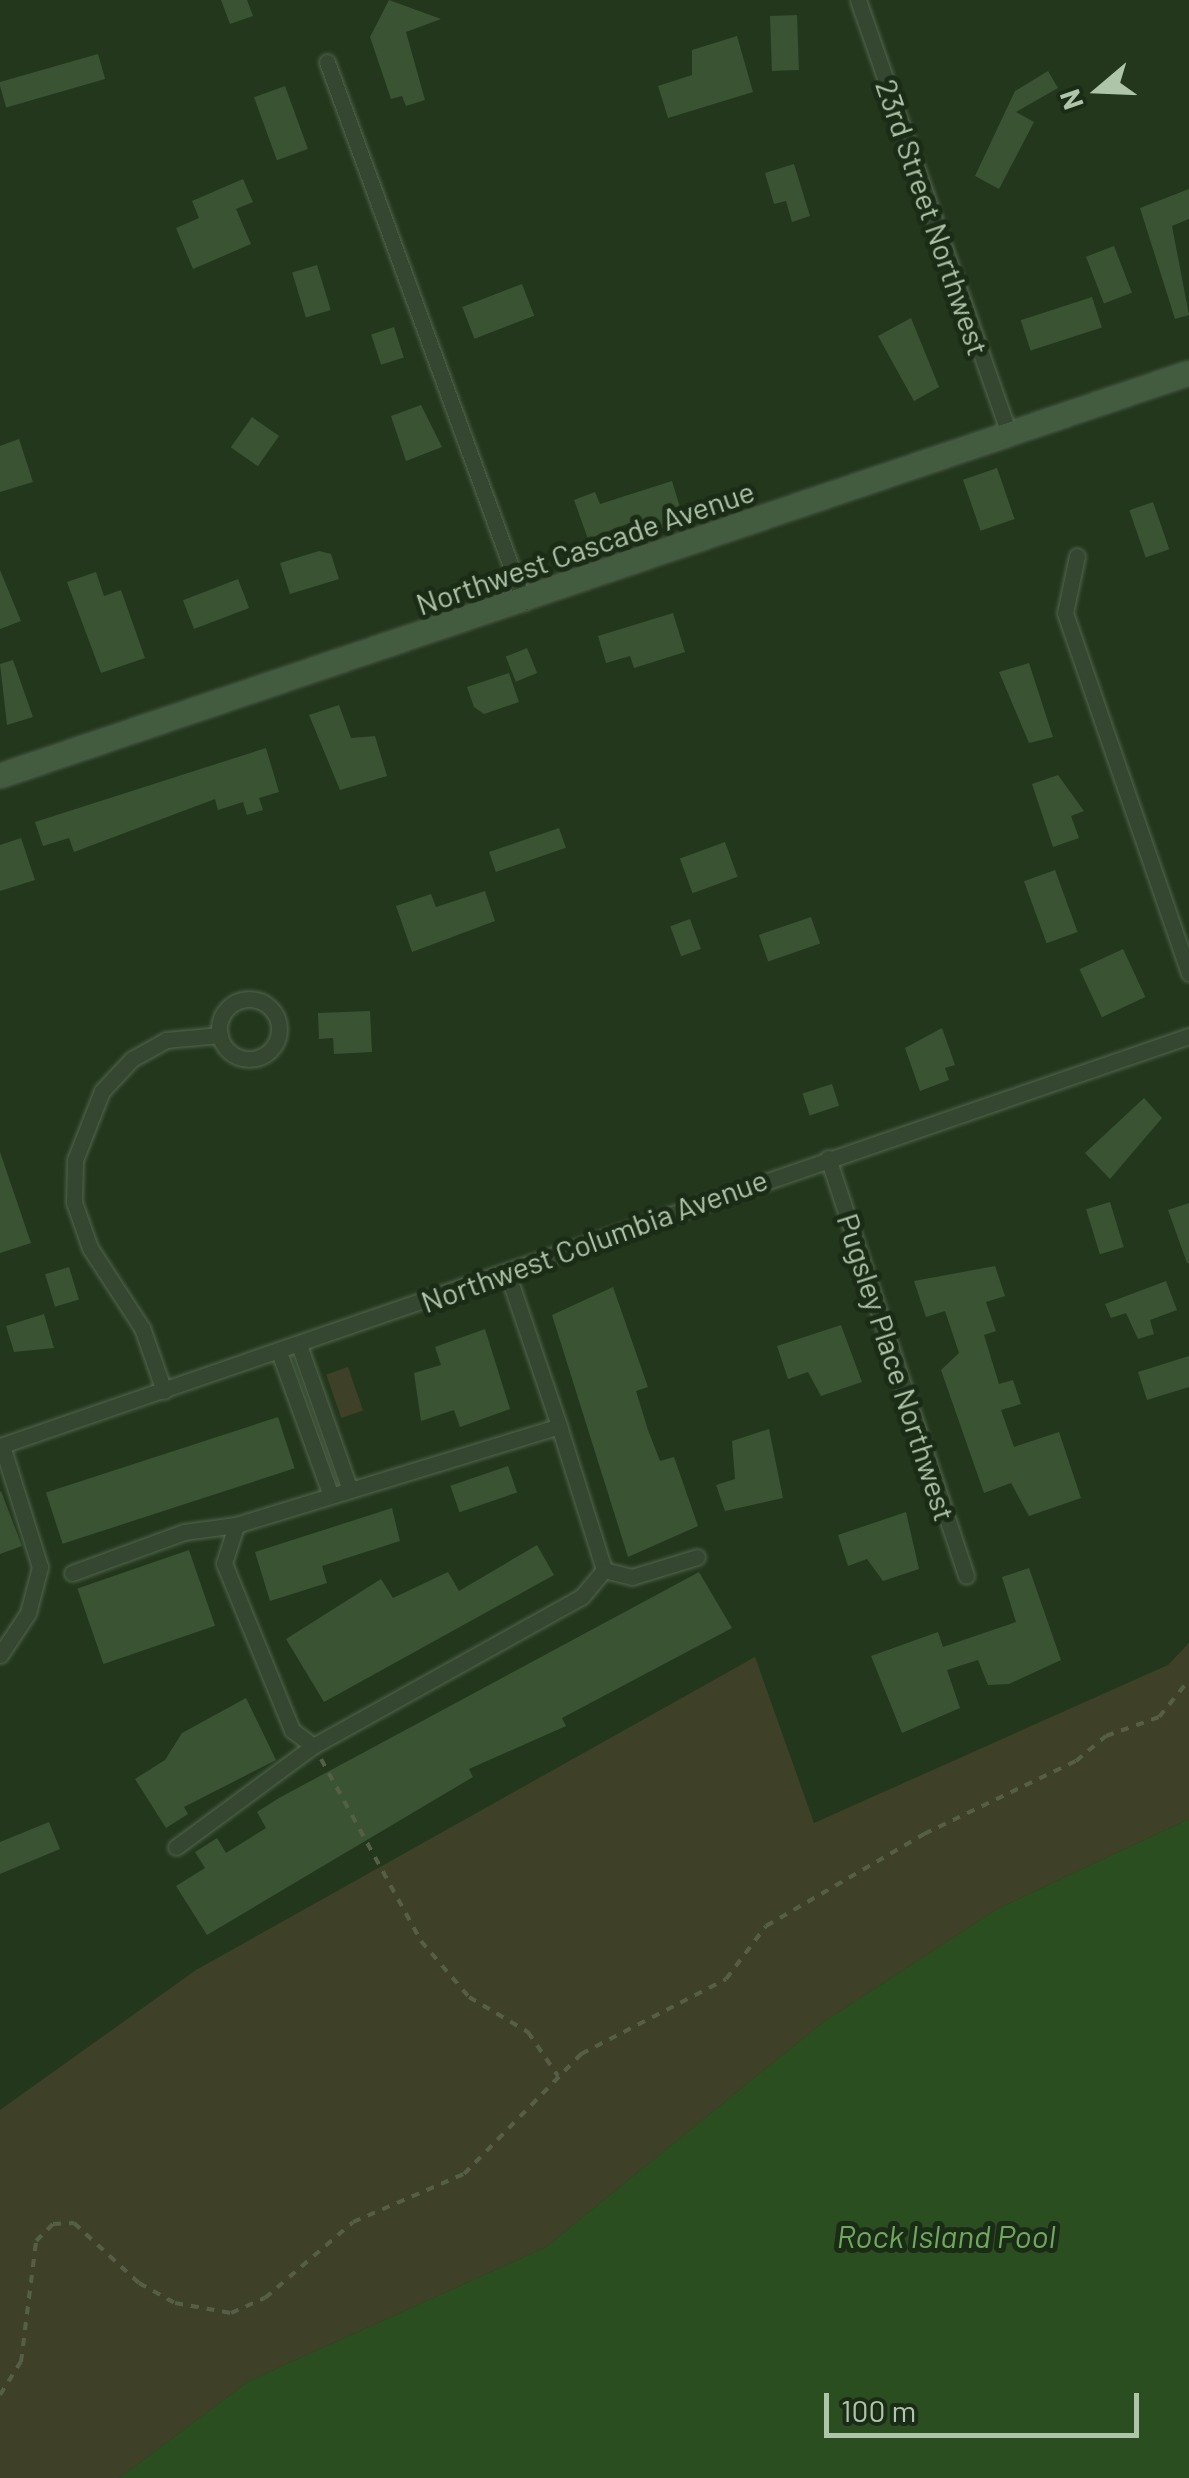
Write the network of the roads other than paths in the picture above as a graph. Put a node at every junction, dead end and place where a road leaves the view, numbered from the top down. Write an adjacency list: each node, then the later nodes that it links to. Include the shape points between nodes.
1 (858, 0): 4 (street, 23rd Street Northwest)
2 (328, 62): 6 (street)
3 (1189, 372): 4 (street, Northwest Cascade Avenue)
4 (1009, 434): 6 (street, Northwest Cascade Avenue)
5 (1077, 556): 8 (street, via 1065,612)
6 (524, 602): 7 (street, Northwest Cascade Avenue)
7 (0, 776)
8 (1189, 973)
9 (220, 1034): 15 (street, via 166,1040 132,1059 102,1091 75,1160 74,1202 90,1248 142,1328)
10 (1189, 1036): 11 (street, Northwest Columbia Avenue)
11 (828, 1158): 12 (street, Northwest Columbia Avenue); 24 (street, Pugsley Place Northwest)
12 (507, 1272): 13 (street, Northwest Columbia Avenue); 16 (street)
13 (299, 1345): 14 (street, Northwest Columbia Avenue); 18 (street)
14 (279, 1352): 15 (street, Northwest Columbia Avenue); 19 (street)
15 (164, 1391): 17 (street, Northwest Columbia Avenue)
16 (558, 1426): 18 (street); 22 (street)
17 (1, 1446): 25 (street, via 40,1567 28,1613)
18 (349, 1487): 19 (street)
19 (330, 1493): 20 (street)
20 (236, 1526): 23 (street, via 184,1532); 26 (street, via 224,1564 292,1730)
21 (698, 1556): 22 (street, via 632,1577)
22 (604, 1570): 26 (street, via 581,1597)
23 (72, 1574)
24 (966, 1576)
25 (0, 1655)
26 (314, 1746): 27 (street)
27 (176, 1847)

